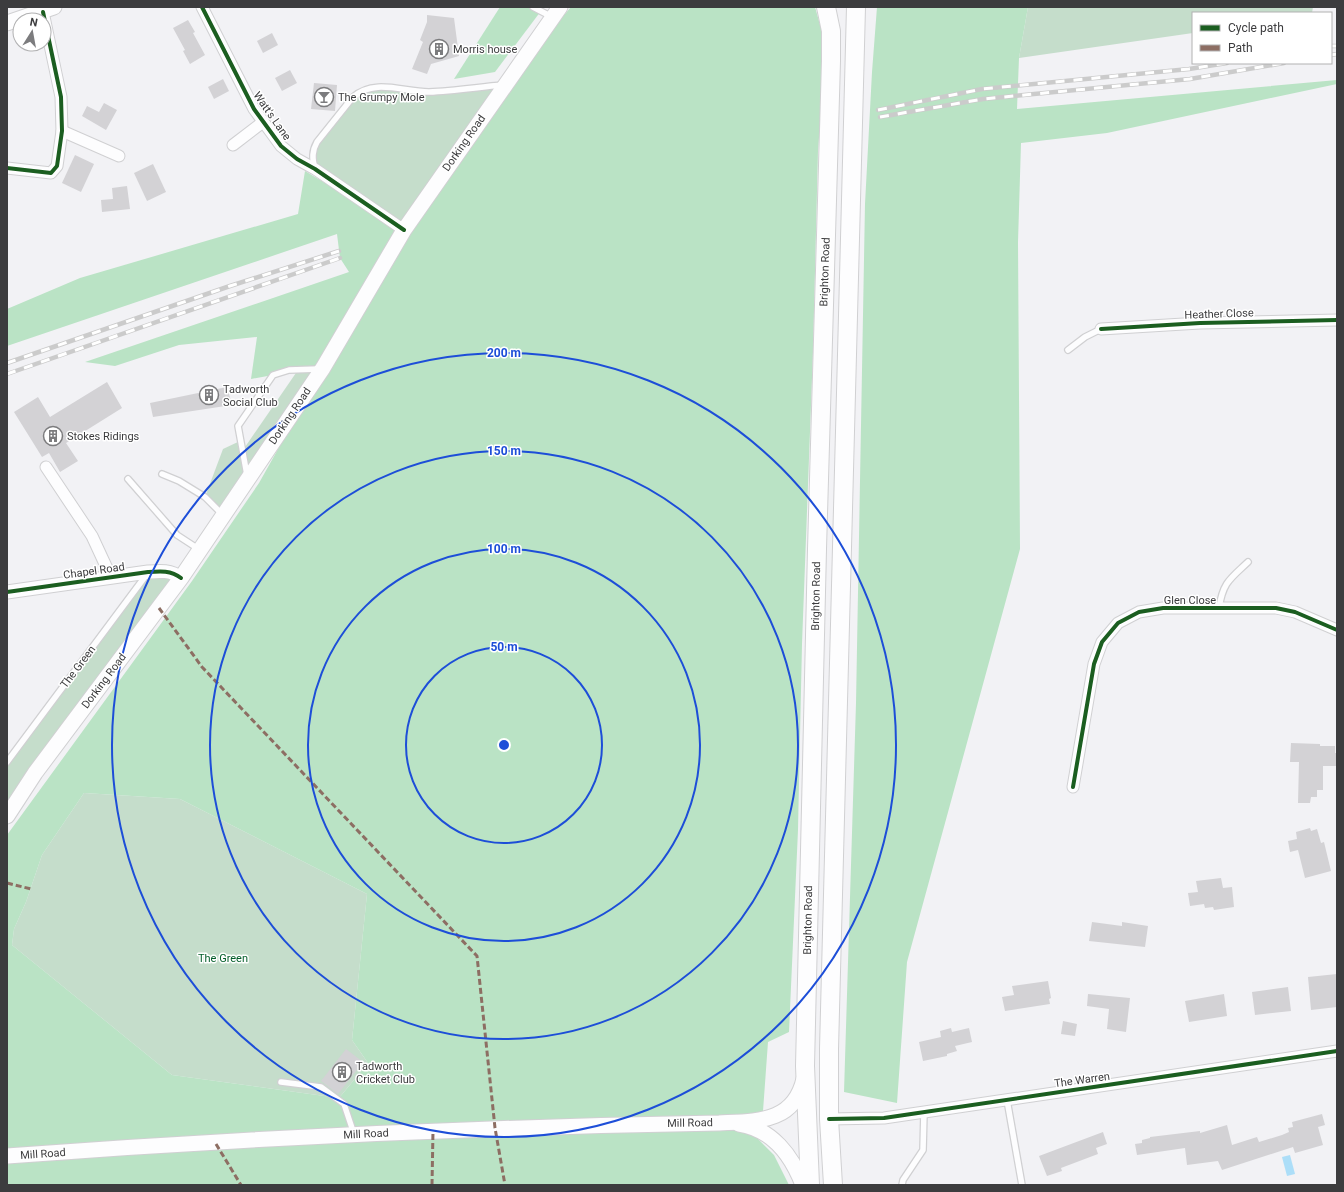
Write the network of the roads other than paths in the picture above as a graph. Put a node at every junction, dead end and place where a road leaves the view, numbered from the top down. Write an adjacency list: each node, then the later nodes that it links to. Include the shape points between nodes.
1 (202, 7): 9 (street, Watt's Lane)
2 (533, 7): 6 (lane)
3 (826, 7): 37 (highway, Brighton Road, via 831,32 832,61 818,502)
4 (856, 7): 41 (highway)
5 (48, 9): 7 (main road); 10 (street, via 61,97)
6 (556, 12): 8 (main road, Dorking Road)
7 (7, 24)
8 (505, 84): 14 (lane, via 429,92 377,87 359,92 317,142 312,155); 15 (main road, Dorking Road)
9 (263, 122): 11 (street); 14 (street, Watt's Lane, via 281,146)
10 (62, 131): 12 (street); 13 (street, via 57,166 51,173)
11 (233, 145)
12 (119, 156)
13 (7, 168)
14 (315, 169): 15 (street, Watt's Lane)
15 (404, 230): 19 (main road, Dorking Road)
16 (1337, 320): 17 (street, Heather Close)
17 (1101, 328): 18 (lane)
18 (1068, 350)
19 (323, 368): 22 (main road, Dorking Road); 22 (lane, via 288,370 273,375 238,426)
20 (46, 467): 28 (street, via 92,536)
21 (162, 474): 24 (lane, via 206,497)
22 (247, 479): 24 (main road, Dorking Road)
23 (128, 480): 25 (lane, via 177,535)
24 (224, 515): 25 (main road, Dorking Road)
25 (200, 550): 29 (main road, Dorking Road)
26 (1248, 562): 31 (lane, via 1227,582)
27 (148, 572): 28 (street, Chapel Road); 29 (street, Chapel Road, via 175,573); 33 (lane, The Green)
28 (111, 577): 30 (street, Chapel Road)
29 (181, 578): 35 (main road, Dorking Road, via 35,774)
30 (7, 592)
31 (1219, 608): 32 (street, Glen Close, via 1289,610); 34 (street, Glen Close, via 1163,608 1139,612 1118,623 1102,642 1094,664)
32 (1337, 630)
33 (7, 762)
34 (1073, 787)
35 (7, 816)
36 (1337, 1051): 39 (street, The Warren)
37 (805, 1072): 42 (main road, Mill Road, via 797,1099 789,1108 767,1118); 46 (highway, Brighton Road)
38 (281, 1082): 43 (lane, via 321,1087 344,1104)
39 (1007, 1100): 40 (street, The Warren); 49 (lane)
40 (924, 1112): 41 (street, The Warren, via 884,1118); 48 (lane, via 923,1150)
41 (829, 1119): 47 (highway)
42 (726, 1122): 43 (main road, Mill Road); 45 (main road, Mill Road, via 760,1130 775,1140 795,1167)
43 (354, 1134): 44 (main road, Mill Road)
44 (7, 1156)
45 (803, 1185)
46 (810, 1185)
47 (833, 1185)
48 (902, 1185)
49 (1022, 1185)

